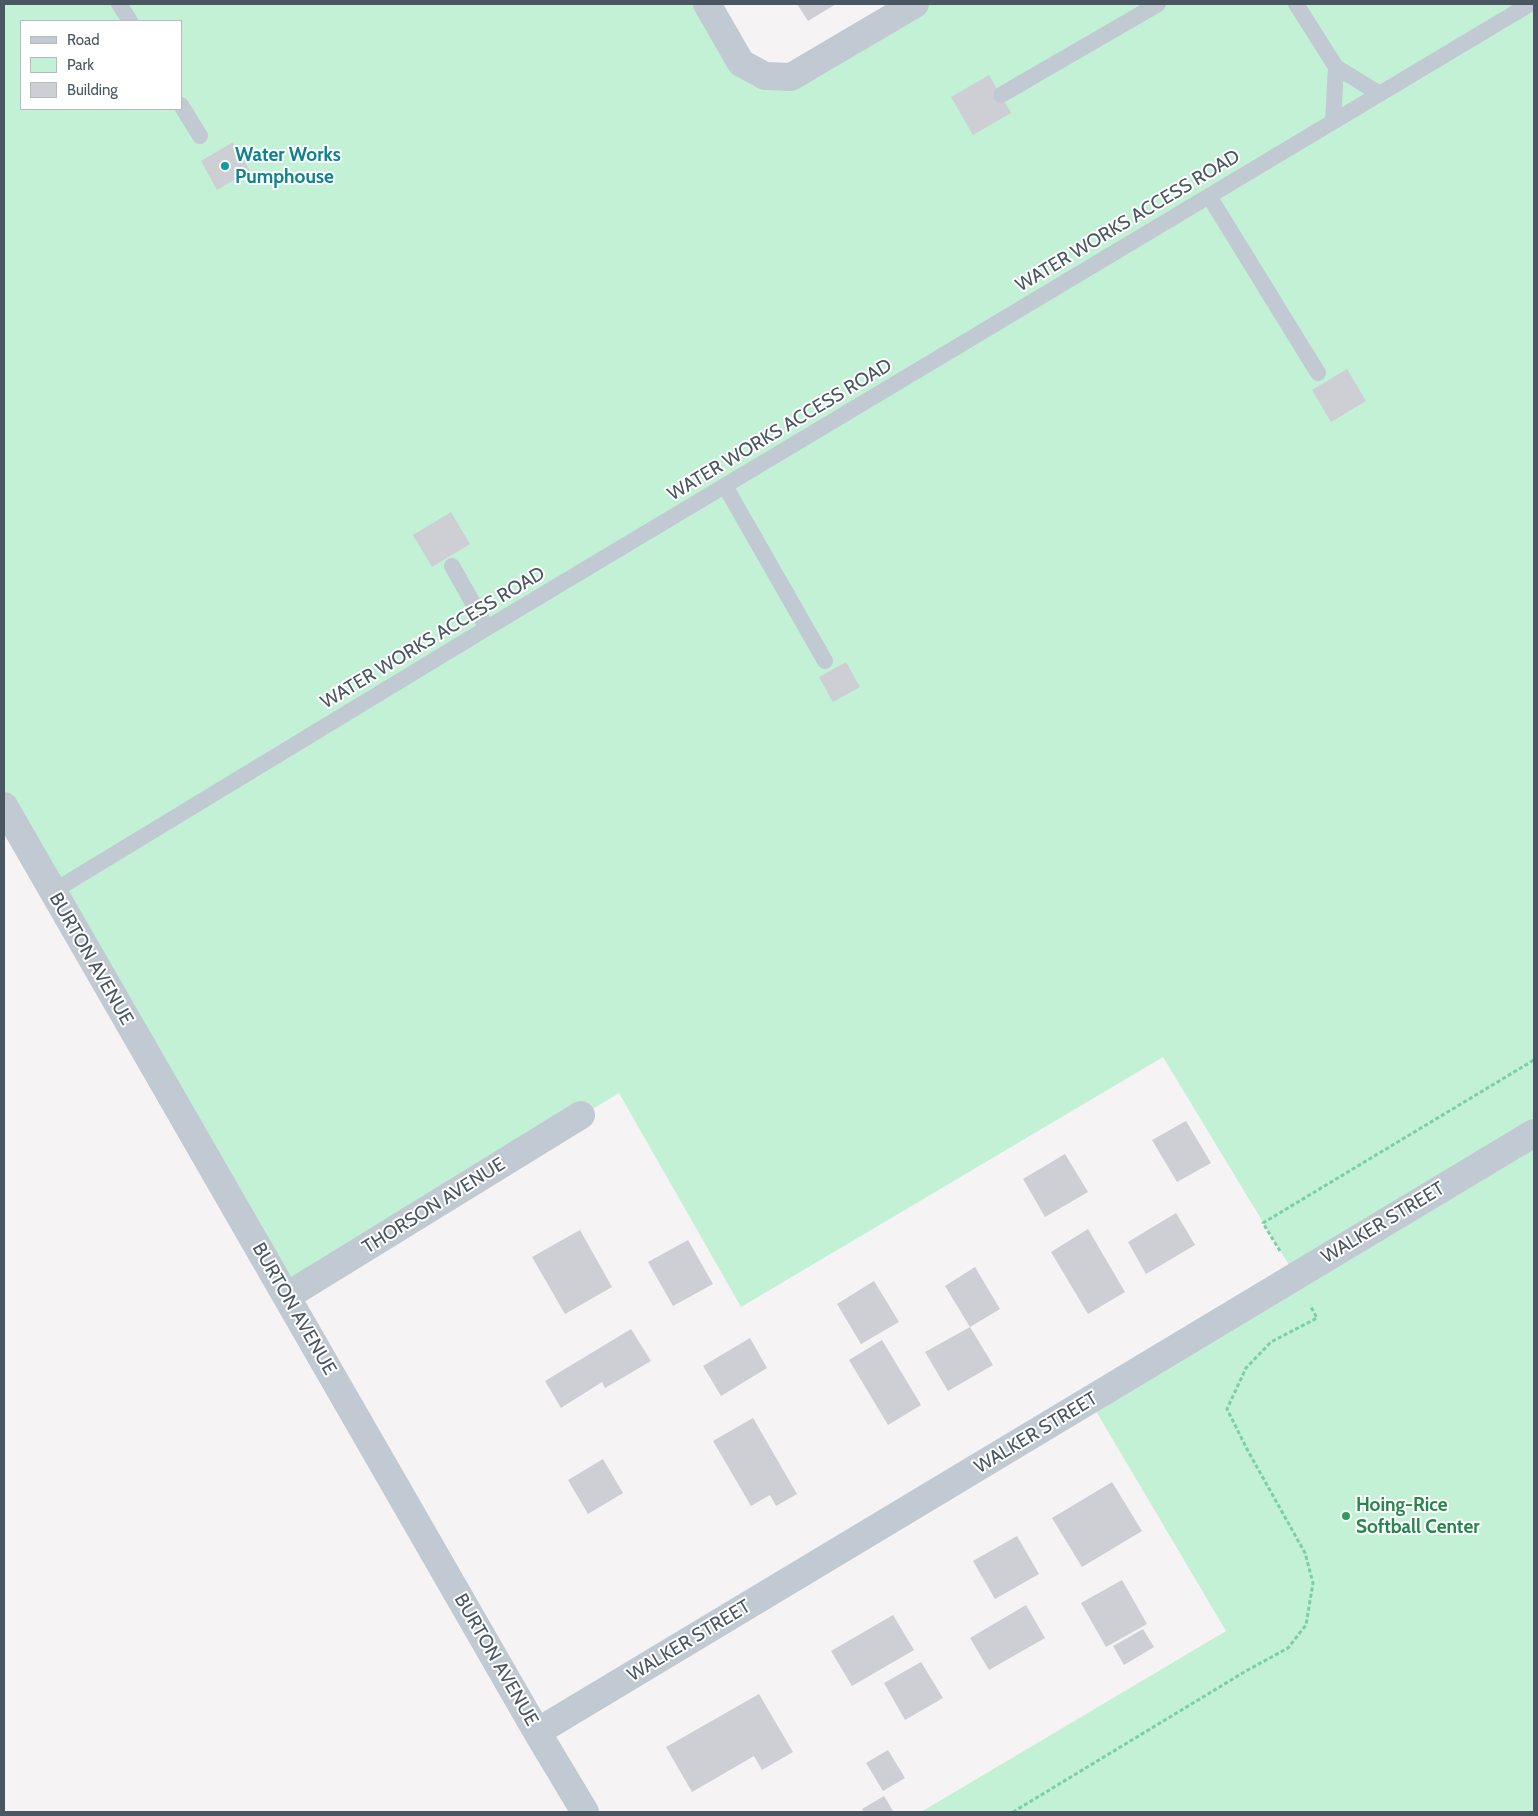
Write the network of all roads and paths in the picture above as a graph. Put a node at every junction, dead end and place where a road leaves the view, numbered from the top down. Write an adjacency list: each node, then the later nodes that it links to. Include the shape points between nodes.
1 (119, 4): 7 (lane)
2 (706, 4): 3 (street, via 741,63 765,76 791,78)
3 (915, 4)
4 (1158, 4): 10 (lane)
5 (1296, 4): 8 (lane)
6 (1530, 4): 9 (lane, WATER WORKS ACCESS ROAD)
7 (129, 20)
8 (1336, 67): 9 (lane); 12 (lane)
9 (1380, 94): 12 (lane, WATER WORKS ACCESS ROAD)
10 (1001, 95)
11 (182, 107): 13 (lane)
12 (1334, 122): 14 (lane, WATER WORKS ACCESS ROAD)
13 (200, 136)
14 (1209, 196): 15 (lane); 16 (lane, WATER WORKS ACCESS ROAD)
15 (1318, 373)
16 (725, 486): 18 (lane, WATER WORKS ACCESS ROAD); 19 (lane)
17 (452, 566): 18 (lane)
18 (487, 628): 21 (lane, WATER WORKS ACCESS ROAD)
19 (826, 661)
20 (4, 806): 21 (street, BURTON AVENUE)
21 (52, 892): 26 (street, BURTON AVENUE)
22 (1534, 1060): 25 (path, via 1263,1224)
23 (581, 1116): 26 (street, THORSON AVENUE)
24 (1534, 1133): 25 (street, WALKER STREET)
25 (1295, 1275): 27 (street, WALKER STREET); 29 (path, via 1317,1318 1271,1342 1246,1368 1227,1409 1305,1553 1313,1583 1306,1625 1288,1648)
26 (287, 1296): 27 (street, BURTON AVENUE)
27 (537, 1732): 28 (street, BURTON AVENUE)
28 (585, 1812)
29 (1014, 1812)

